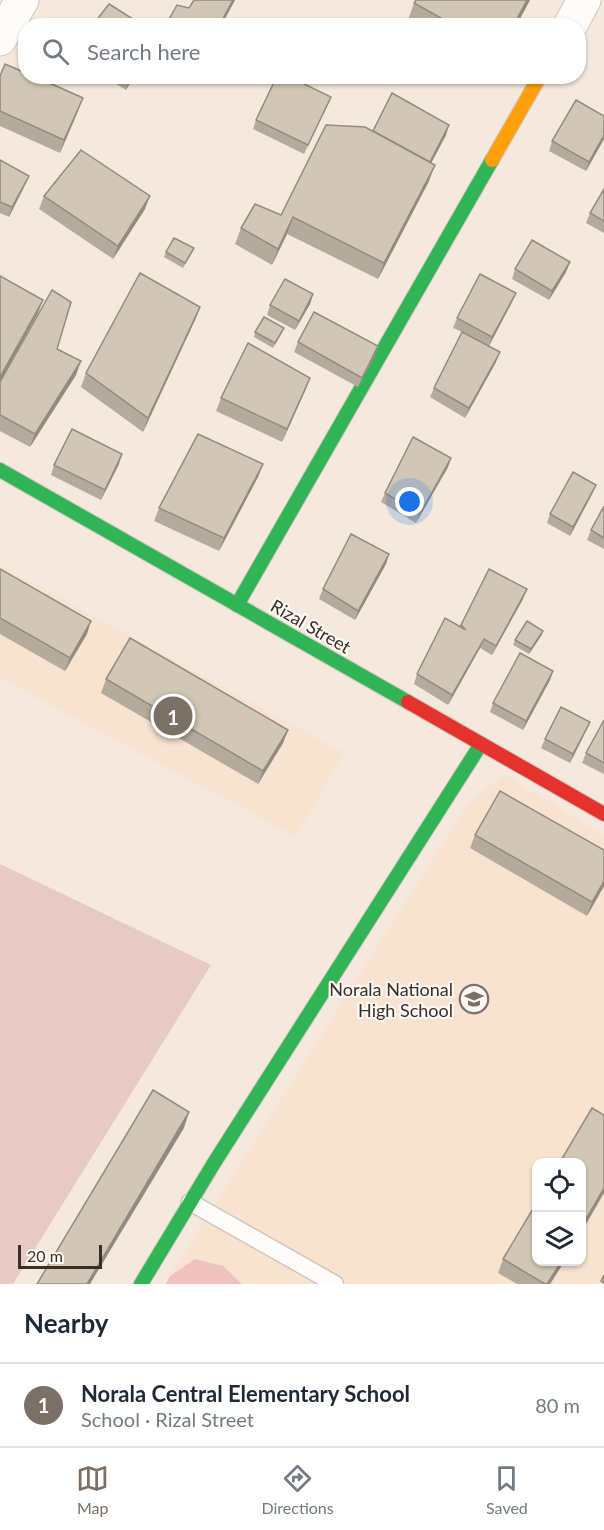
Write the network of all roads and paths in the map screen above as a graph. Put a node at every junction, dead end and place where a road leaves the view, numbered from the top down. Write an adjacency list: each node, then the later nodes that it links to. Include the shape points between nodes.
1 (22, 0): 4 (street)
2 (584, 0): 3 (street)
3 (574, 18)
4 (0, 39)
5 (535, 84): 7 (street)
6 (0, 470): 7 (street, Rizal Street)
7 (237, 605): 8 (street, Rizal Street)
8 (481, 744): 9 (street, Rizal Street); 10 (street)
9 (604, 814)
10 (190, 1202): 11 (street); 12 (lane)
11 (141, 1284)
12 (335, 1284)

